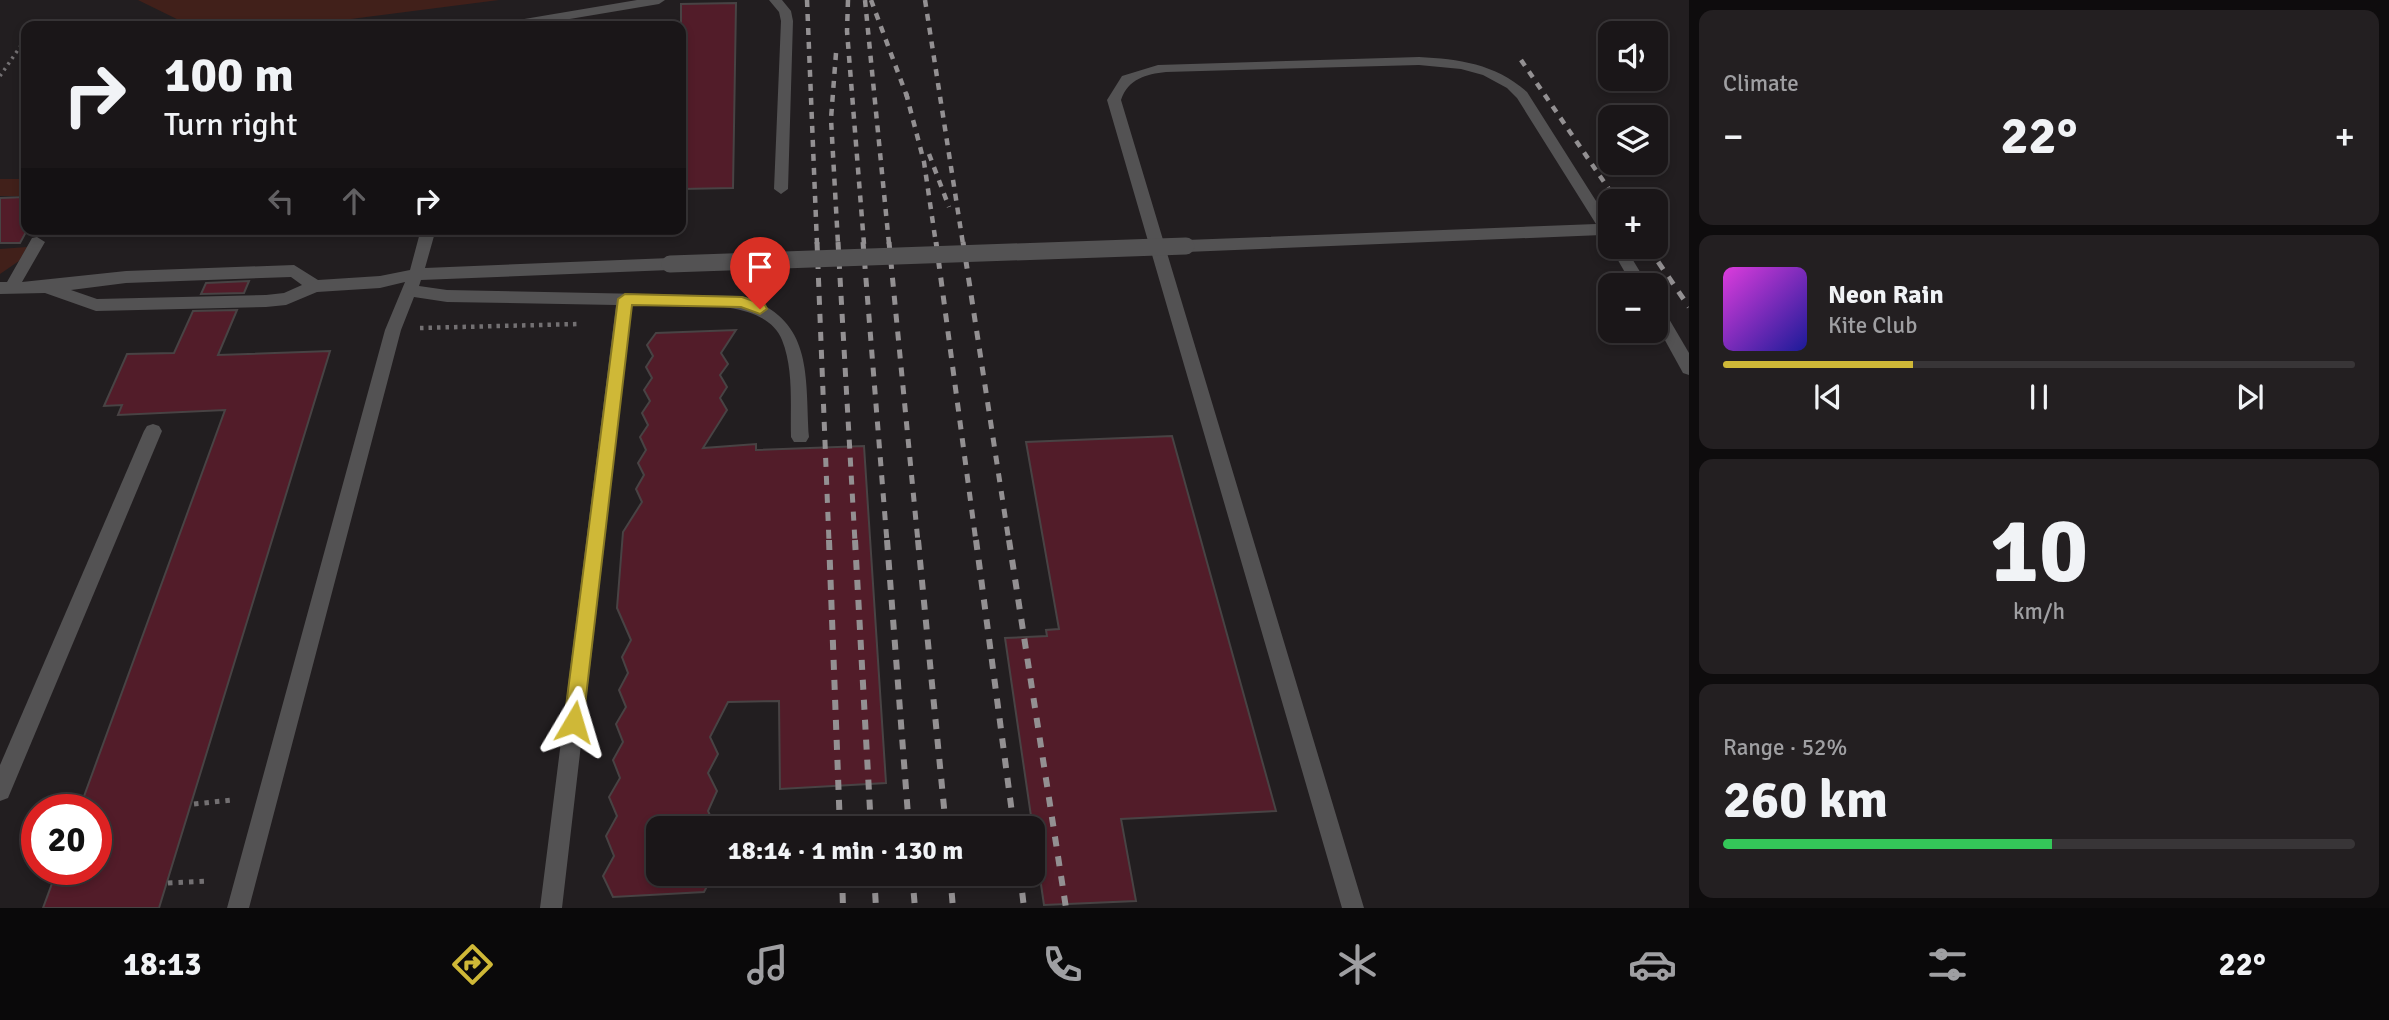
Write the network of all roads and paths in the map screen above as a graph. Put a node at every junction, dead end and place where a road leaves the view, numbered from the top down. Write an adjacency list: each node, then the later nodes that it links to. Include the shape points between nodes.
1 (659, 0): 3 (lane)
2 (775, 0): 6 (lane, via 787,21)
3 (536, 21)
4 (21, 45): 5 (path)
5 (0, 76)
6 (781, 189)
7 (1598, 216): 29 (lane, via 1522,95 1512,84 1482,69 1443,61 1166,68 1134,74 1116,91 1118,114)
8 (1598, 232): 11 (lane, bridge, via 670,264)
9 (427, 235): 11 (lane)
10 (37, 242): 14 (lane)
11 (413, 283): 12 (lane); 15 (lane, via 447,296); 27 (lane, via 393,330)
12 (315, 286): 13 (lane, via 294,271 126,277); 13 (lane, via 286,299 266,301 110,305 96,305)
13 (46, 287): 14 (lane)
14 (5, 288)
15 (625, 299): 16 (lane); 21 (lane, via 742,302 773,317 787,333 792,352)
16 (622, 323): 17 (path); 28 (lane)
17 (411, 329)
18 (1668, 332): 19 (lane)
19 (1689, 368)
20 (153, 431): 22 (lane)
21 (800, 437)
22 (0, 790)
23 (232, 800): 24 (path)
24 (194, 804)
25 (209, 881): 26 (path)
26 (168, 883)
27 (238, 908)
28 (551, 908)
29 (1353, 908)

